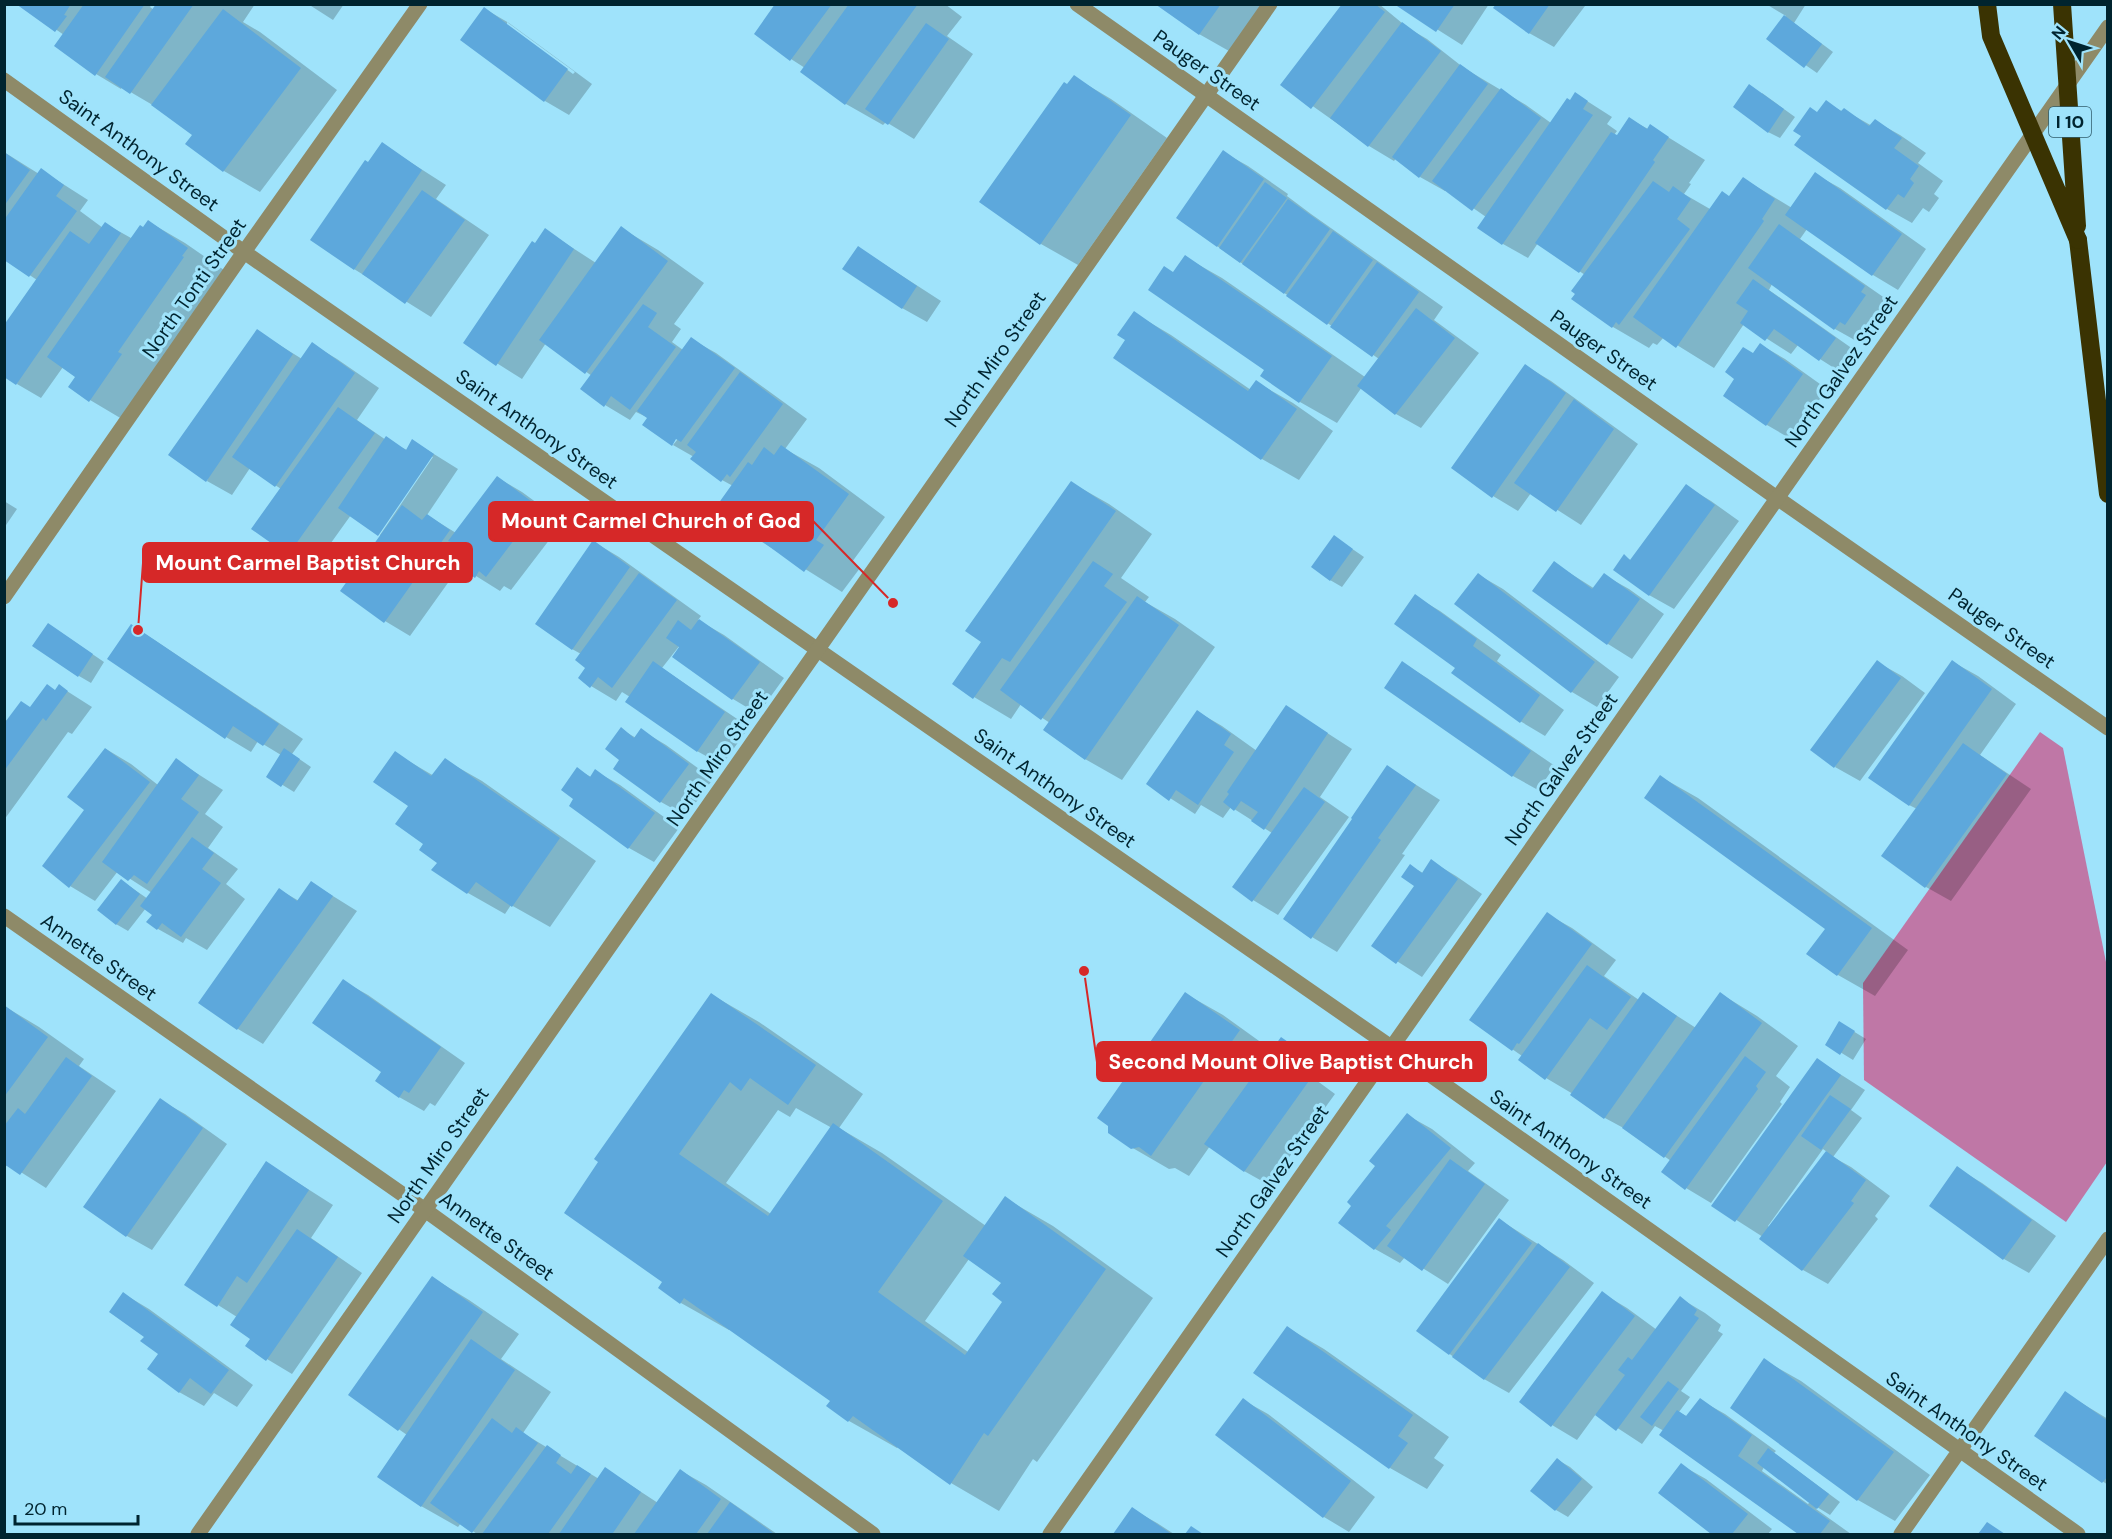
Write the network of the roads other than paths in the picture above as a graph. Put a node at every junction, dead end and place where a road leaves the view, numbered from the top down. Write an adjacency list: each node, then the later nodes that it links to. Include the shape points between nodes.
1 (420, 4): 10 (street, North Tonti Street)
2 (1077, 4): 8 (street, Pauger Street)
3 (1270, 4): 8 (street, North Miro Street)
4 (1987, 4): 9 (highway, bridge, via 1991,36)
5 (2062, 4): 9 (highway, I 10, bridge)
6 (2108, 27): 12 (street, North Galvez Street)
7 (4, 80): 10 (street, Saint Anthony Street)
8 (1206, 96): 12 (street, Pauger Street); 14 (street, North Miro Street)
9 (2078, 240): 11 (highway, I 10)
10 (244, 252): 13 (street, North Tonti Street); 14 (street, Saint Anthony Street)
11 (2108, 494)
12 (1777, 498): 15 (street, Pauger Street); 17 (street, North Galvez Street)
13 (4, 597)
14 (818, 649): 17 (street, Saint Anthony Street); 18 (street, North Miro Street)
15 (2108, 728)
16 (4, 916): 18 (street, Annette Street)
17 (1391, 1047): 20 (street, Saint Anthony Street); 23 (street, North Galvez Street)
18 (425, 1210): 21 (street, North Miro Street); 22 (street, Annette Street)
19 (2108, 1239): 20 (street)
20 (1958, 1451): 24 (street); 25 (street, Saint Anthony Street)
21 (198, 1534)
22 (873, 1534)
23 (1050, 1534)
24 (1901, 1534)
25 (2078, 1534)

